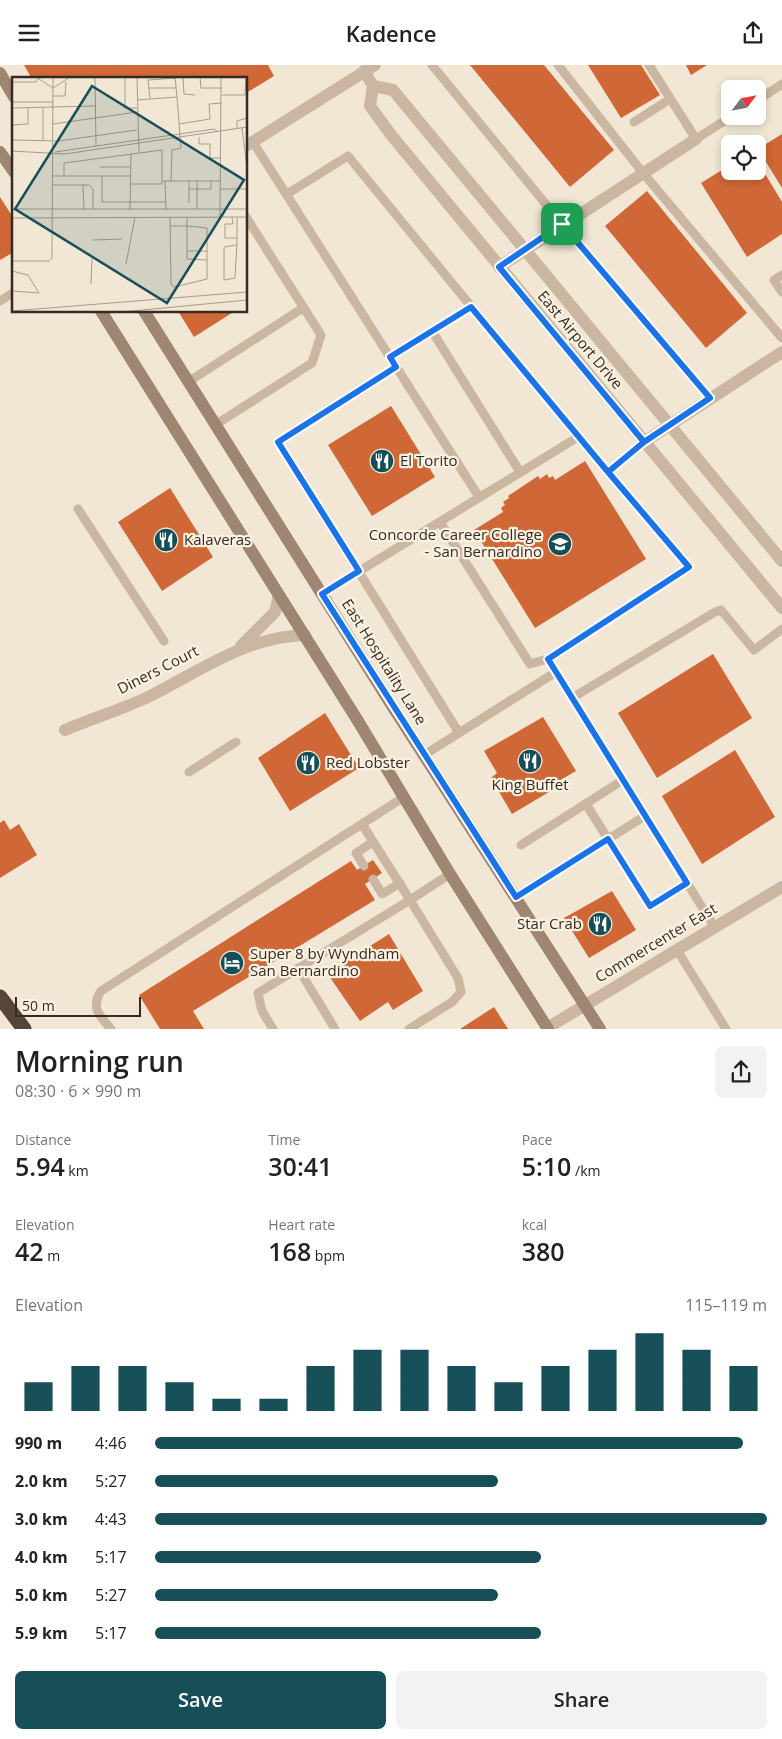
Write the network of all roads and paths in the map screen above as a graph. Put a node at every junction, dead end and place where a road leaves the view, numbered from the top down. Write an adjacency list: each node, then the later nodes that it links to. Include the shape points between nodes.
1 (432, 65): 20 (lane)
2 (558, 65): 17 (lane)
3 (649, 65): 10 (lane)
4 (367, 67): 7 (street); 14 (street)
5 (0, 73): 8 (main road)
6 (782, 85): 9 (lane)
7 (373, 86): 21 (street, East Airport Drive, via 393,91); 22 (street, East Airport Drive, via 370,106)
8 (12, 94)
9 (766, 95)
10 (670, 99): 11 (lane); 13 (lane)
11 (634, 122)
12 (721, 123): 13 (lane)
13 (696, 139): 17 (street)
14 (250, 144): 18 (lane)
15 (0, 152): 16 (main road)
16 (12, 169)
17 (643, 173): 20 (street); 32 (lane)
18 (286, 194): 27 (lane, via 348,156); 34 (lane)
19 (248, 220): 28 (lane)
20 (562, 224): 21 (street); 37 (lane)
21 (524, 250): 22 (street); 39 (street, East Airport Drive)
22 (499, 267): 41 (street, East Airport Drive)
23 (782, 275): 24 (lane, via 774,280)
24 (782, 292)
25 (12, 293): 26 (lane)
26 (0, 301)
27 (471, 307): 31 (lane); 40 (lane)
28 (303, 308): 36 (lane); 38 (lane, via 320,335 312,363)
29 (102, 313): 50 (main road)
30 (145, 313): 36 (main road, East Hospitality Lane)
31 (432, 331): 34 (lane); 42 (lane)
32 (782, 338)
33 (782, 352): 37 (street)
34 (390, 357): 35 (lane)
35 (396, 367): 44 (lane); 48 (lane, via 278,442)
36 (188, 382): 38 (main road, East Hospitality Lane)
37 (710, 398): 39 (street)
38 (215, 425): 49 (main road, East Hospitality Lane)
39 (670, 425): 41 (street); 47 (street, East Airport Drive)
40 (578, 437): 42 (lane); 43 (lane)
41 (644, 442): 43 (lane); 51 (street, East Airport Drive)
42 (520, 472): 44 (lane)
43 (608, 472): 56 (lane, via 689,567)
44 (479, 497): 46 (lane)
45 (78, 509): 54 (lane)
46 (440, 522): 48 (lane); 56 (lane, via 530,664)
47 (782, 561)
48 (359, 571): 49 (lane); 60 (lane)
49 (322, 594): 62 (main road, East Hospitality Lane)
50 (280, 595): 53 (main road); 55 (street, Diners Court, via 274,612)
51 (782, 608)
52 (782, 629): 58 (lane, via 754,650 721,610)
53 (305, 635): 55 (street, Diners Court, via 274,638); 65 (main road)
54 (164, 641)
55 (237, 649): 59 (street, Diners Court, via 150,696)
56 (548, 659): 57 (lane)
57 (556, 672): 58 (lane); 60 (lane)
58 (572, 698): 64 (lane)
59 (65, 729)
60 (459, 733): 62 (lane)
61 (236, 742): 63 (lane)
62 (424, 755): 78 (main road, East Hospitality Lane)
63 (189, 772)
64 (623, 780): 66 (lane); 67 (lane)
65 (404, 797): 68 (lane); 73 (main road)
66 (586, 804): 69 (lane); 71 (lane)
67 (646, 816): 69 (lane); 76 (lane)
68 (362, 824): 70 (lane); 87 (lane, via 101,991 96,1000 96,1012)
69 (608, 839): 76 (lane, via 650,906); 78 (lane)
70 (373, 842): 72 (lane, via 356,853); 75 (lane)
71 (521, 845)
72 (364, 866)
73 (450, 874): 79 (lane); 85 (main road)
74 (373, 879): 75 (lane, via 382,894)
75 (400, 883): 79 (lane)
76 (687, 883): 80 (lane)
77 (782, 887): 80 (street, Commercenter East)
78 (516, 897): 84 (main road, East Hospitality Lane)
79 (410, 900): 82 (lane); 90 (lane, via 458,978 461,992 458,998)
80 (715, 928): 81 (street, Commercenter East)
81 (677, 950): 84 (street, Commercenter East); 92 (lane)
82 (298, 968): 88 (lane, via 258,993 262,1011); 89 (lane)
83 (0, 997): 86 (highway)
84 (585, 1005): 85 (street, Commercenter East); 91 (main road, East Hospitality Lane)
85 (548, 1028)
86 (24, 1029)
87 (111, 1029)
88 (273, 1029)
89 (335, 1029)
90 (409, 1029)
91 (600, 1029)
92 (726, 1029)

